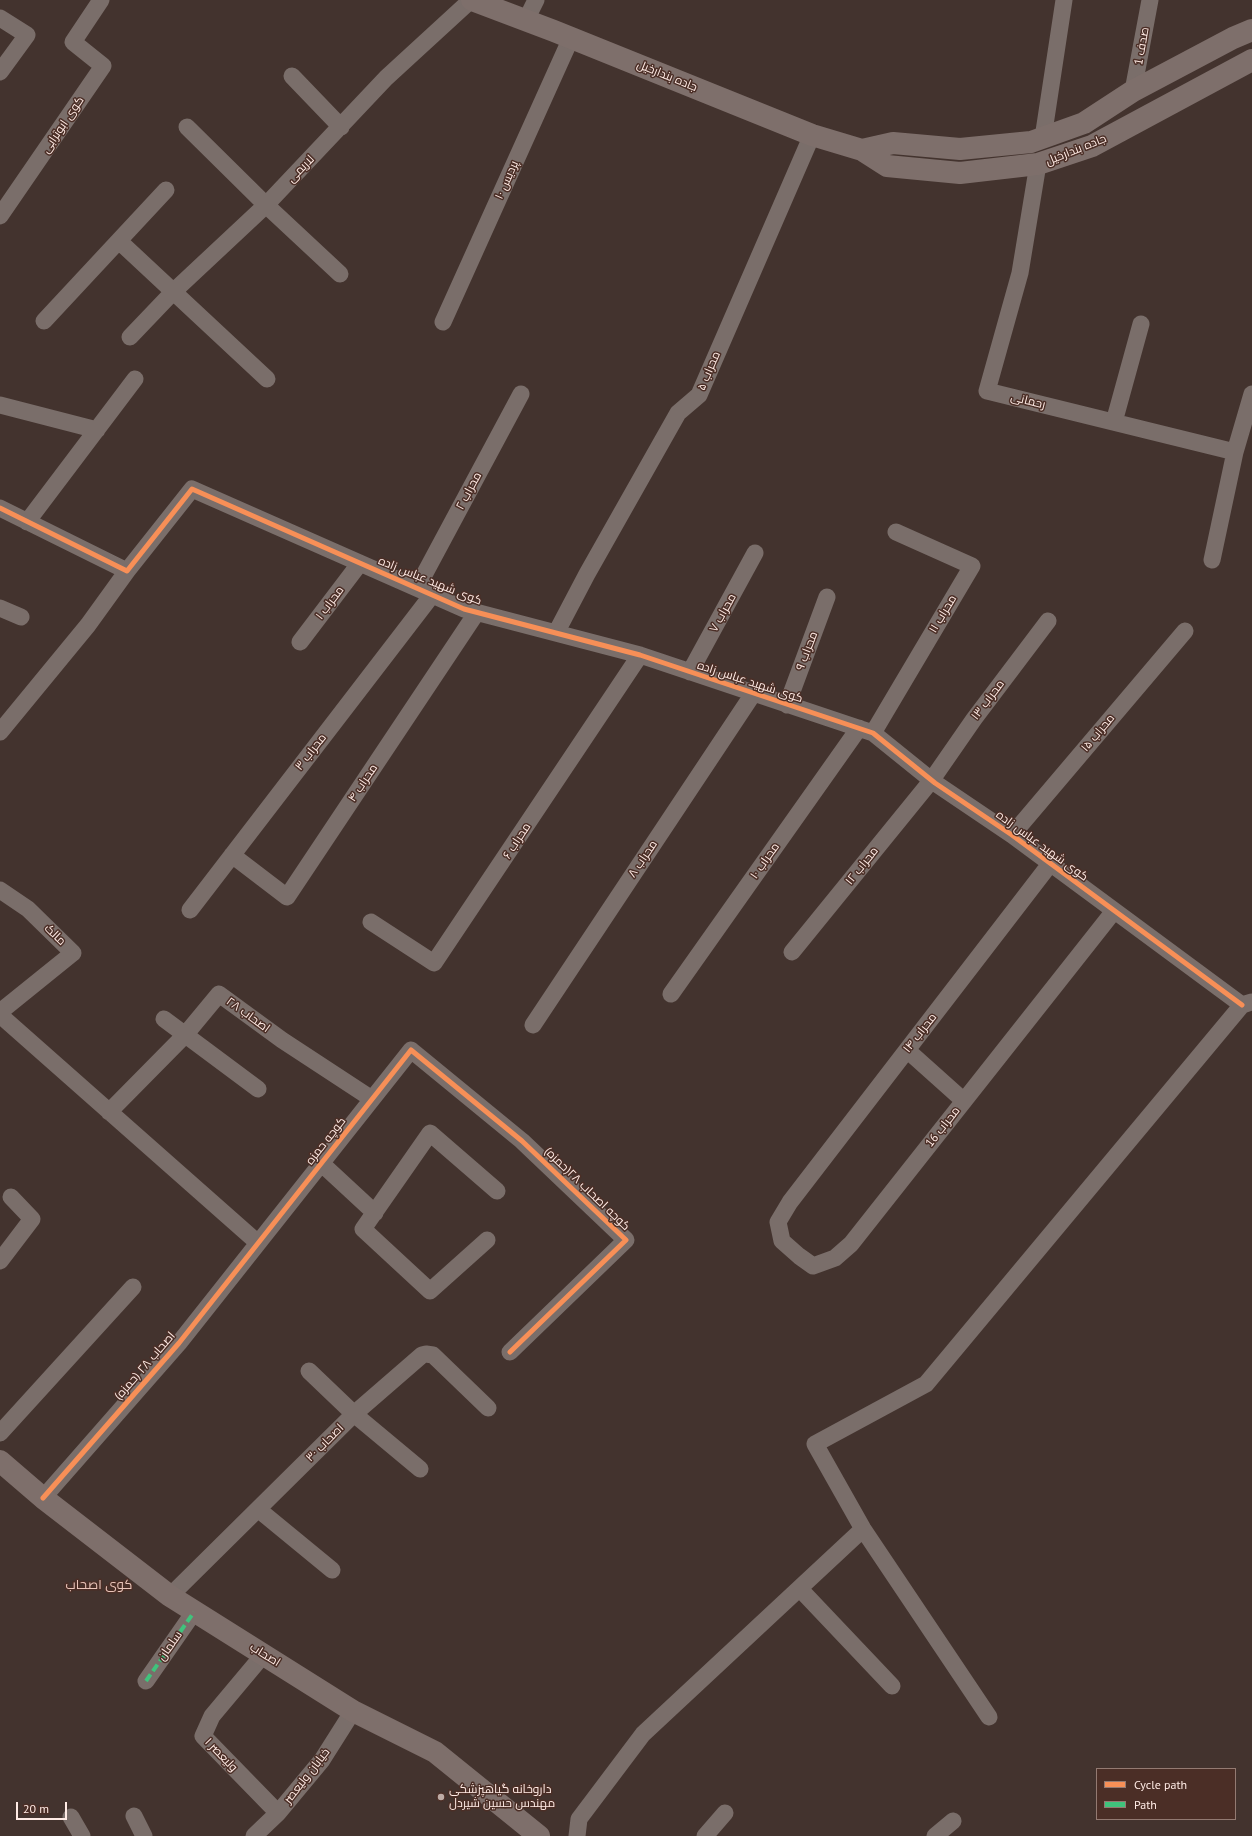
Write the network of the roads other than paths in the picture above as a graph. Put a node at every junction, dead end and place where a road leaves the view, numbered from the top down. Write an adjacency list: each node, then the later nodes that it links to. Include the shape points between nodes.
1 (101, 0): 22 (street, کوی ابوترابی, via 73,42 103,66)
2 (472, 0): 7 (main road, جاده بندارخیل); 15 (street, لاریمی, via 386,78)
3 (536, 0): 7 (street)
4 (1064, 0): 17 (street)
5 (1150, 0): 13 (street, صدف 1)
6 (0, 18): 11 (street, via 27,35)
7 (526, 20): 9 (main road, جاده بندارخیل)
8 (1252, 30): 13 (main road, جاده بندارخیل)
9 (571, 38): 16 (main road, جاده بندارخیل); 27 (street, پردیس ۱۰)
10 (1252, 60): 19 (main road, جاده بندارخیل, via 1092,146)
11 (0, 72)
12 (292, 76): 15 (street)
13 (1134, 92): 17 (main road, جاده بندارخیل, via 1084,123)
14 (187, 127): 21 (street)
15 (341, 127): 21 (street, لاریمی)
16 (812, 134): 18 (main road, جاده بندارخیل); 53 (street, محراب ۵, via 699,395 678,413)
17 (1043, 138): 18 (main road, جاده بندارخیل, via 1030,142 960,149 893,143)
18 (862, 150): 19 (main road, جاده بندارخیل, via 886,166 960,173)
19 (1038, 164): 35 (street, رحمانی, via 1020,273 987,391)
20 (166, 190): 23 (street)
21 (266, 205): 24 (street); 25 (street, لاریمی)
22 (0, 216)
23 (119, 241): 25 (street); 26 (street)
24 (340, 274)
25 (173, 292): 29 (street, لاریمی); 31 (street)
26 (44, 321)
27 (442, 322)
28 (1141, 324): 35 (street)
29 (130, 337)
30 (136, 379): 36 (street)
31 (267, 379)
32 (521, 394): 45 (street, محراب ۲)
33 (1252, 394): 37 (street)
34 (0, 404): 36 (street)
35 (1114, 422): 37 (street, رحمانی)
36 (97, 430): 39 (street)
37 (1235, 452): 42 (street)
38 (0, 508): 39 (street)
39 (27, 522): 44 (street)
40 (896, 532): 59 (street, محراب ۱۱, via 972,566)
41 (755, 553): 56 (street, محراب ۷)
42 (1212, 560)
43 (360, 563): 44 (street, کوی شهید عباس زاده, via 192,489); 45 (street, کوی شهید عباس زاده); 54 (street, محراب ۱)
44 (127, 571): 60 (street, via 88,626)
45 (417, 588): 46 (street, کوی شهید عباس زاده)
46 (432, 595): 49 (street, کوی شهید عباس زاده); 63 (street, محراب ۳)
47 (828, 597): 58 (street, محراب ۹)
48 (0, 608): 50 (street)
49 (477, 612): 53 (street, کوی شهید عباس زاده); 63 (street, محراب ۴, via 287,897)
50 (21, 617)
51 (1048, 621): 61 (street, محراب ۱۳, via 974,719)
52 (1185, 631): 62 (street, محراب ۱۵)
53 (556, 633): 55 (street, کوی شهید عباس زاده)
54 (300, 642)
55 (640, 655): 56 (street, کوی شهید عباس زاده); 68 (street, محراب ۶, via 434,963)
56 (690, 672): 57 (street, کوی شهید عباس زاده)
57 (753, 694): 58 (street, کوی شهید عباس زاده); 74 (street, محراب ۸)
58 (787, 705): 59 (street, کوی شهید عباس زاده)
59 (866, 730): 61 (street, کوی شهید عباس زاده); 70 (street, محراب ۱۰)
60 (0, 732)
61 (932, 780): 62 (street, کوی شهید عباس زاده); 69 (street, محراب ۱۲)
62 (1012, 835): 64 (street, کوی شهید عباس زاده)
63 (232, 854): 66 (street, محراب ۳)
64 (1050, 864): 67 (street, کوی شهید عباس زاده); 77 (street, محراب ۱۴)
65 (0, 890): 72 (street, مالک, via 28,909 73,954)
66 (190, 910)
67 (1114, 911): 71 (street, کوی شهید عباس زاده); 80 (street, محراب 16)
68 (371, 922)
69 (792, 952)
70 (671, 994)
71 (1247, 1004): 100 (street, via 926,1384 815,1444)
72 (0, 1013): 81 (street)
73 (164, 1019): 75 (street)
74 (533, 1025)
75 (185, 1035): 78 (street); 79 (street, اصحاب ۲۸, via 219,994 282,1040); 81 (street, اصحاب ۲۸)
76 (411, 1050): 79 (street, کوچه حمزه); 91 (street, کوچه اصحاب ۲۸(حمزه), via 522,1141 626,1240)
77 (907, 1050): 80 (street); 85 (street, محراب ۱۴)
78 (258, 1089)
79 (372, 1099): 82 (street, کوچه حمزه)
80 (964, 1101): 85 (street, محراب 16, via 851,1244 835,1258 813,1266 782,1241 778,1222)
81 (109, 1112): 88 (street)
82 (321, 1163): 86 (street); 88 (street, کوچه حمزه)
83 (497, 1191): 86 (street, via 430,1133)
84 (11, 1197): 89 (street, via 32,1220)
85 (790, 1202)
86 (375, 1213): 87 (street, via 363,1229 430,1291)
87 (487, 1240)
88 (258, 1243): 98 (street, اصحاب ۲۸ (حمزه), via 179,1343)
89 (0, 1261)
90 (133, 1287): 95 (street)
91 (510, 1352)
92 (309, 1371): 94 (street)
93 (488, 1408): 94 (street, اصحاب ۳۰, via 433,1355 426,1354)
94 (354, 1414): 97 (street); 99 (street, اصحاب ۳۰)
95 (0, 1433)
96 (0, 1461): 98 (main road, اصحاب)
97 (420, 1469)
98 (43, 1498): 103 (main road, اصحاب)
99 (259, 1510): 101 (street); 103 (street, اصحاب ۳۰)
100 (863, 1529): 102 (street); 109 (street)
101 (332, 1570)
102 (800, 1589): 107 (street); 119 (street, via 643,1734 579,1819)
103 (170, 1596): 104 (main road, اصحاب)
104 (194, 1612): 105 (main road, اصحاب); 106 (street, سلمان)
105 (264, 1654): 108 (main road, اصحاب); 110 (street, ولیعصر ۱, via 212,1716 202,1736)
106 (146, 1681)
107 (892, 1686)
108 (353, 1711): 110 (street, خیابان ولیعصر, via 322,1760); 118 (main road, اصحاب, via 435,1752)
109 (990, 1716)
110 (278, 1813): 117 (street, خیابان ولیعصر)
111 (725, 1813): 120 (street)
112 (134, 1816): 116 (street)
113 (71, 1817): 115 (street)
114 (953, 1821): 121 (street)
115 (82, 1836)
116 (144, 1836)
117 (254, 1836)
118 (539, 1836)
119 (577, 1836)
120 (705, 1836)
121 (935, 1836)

